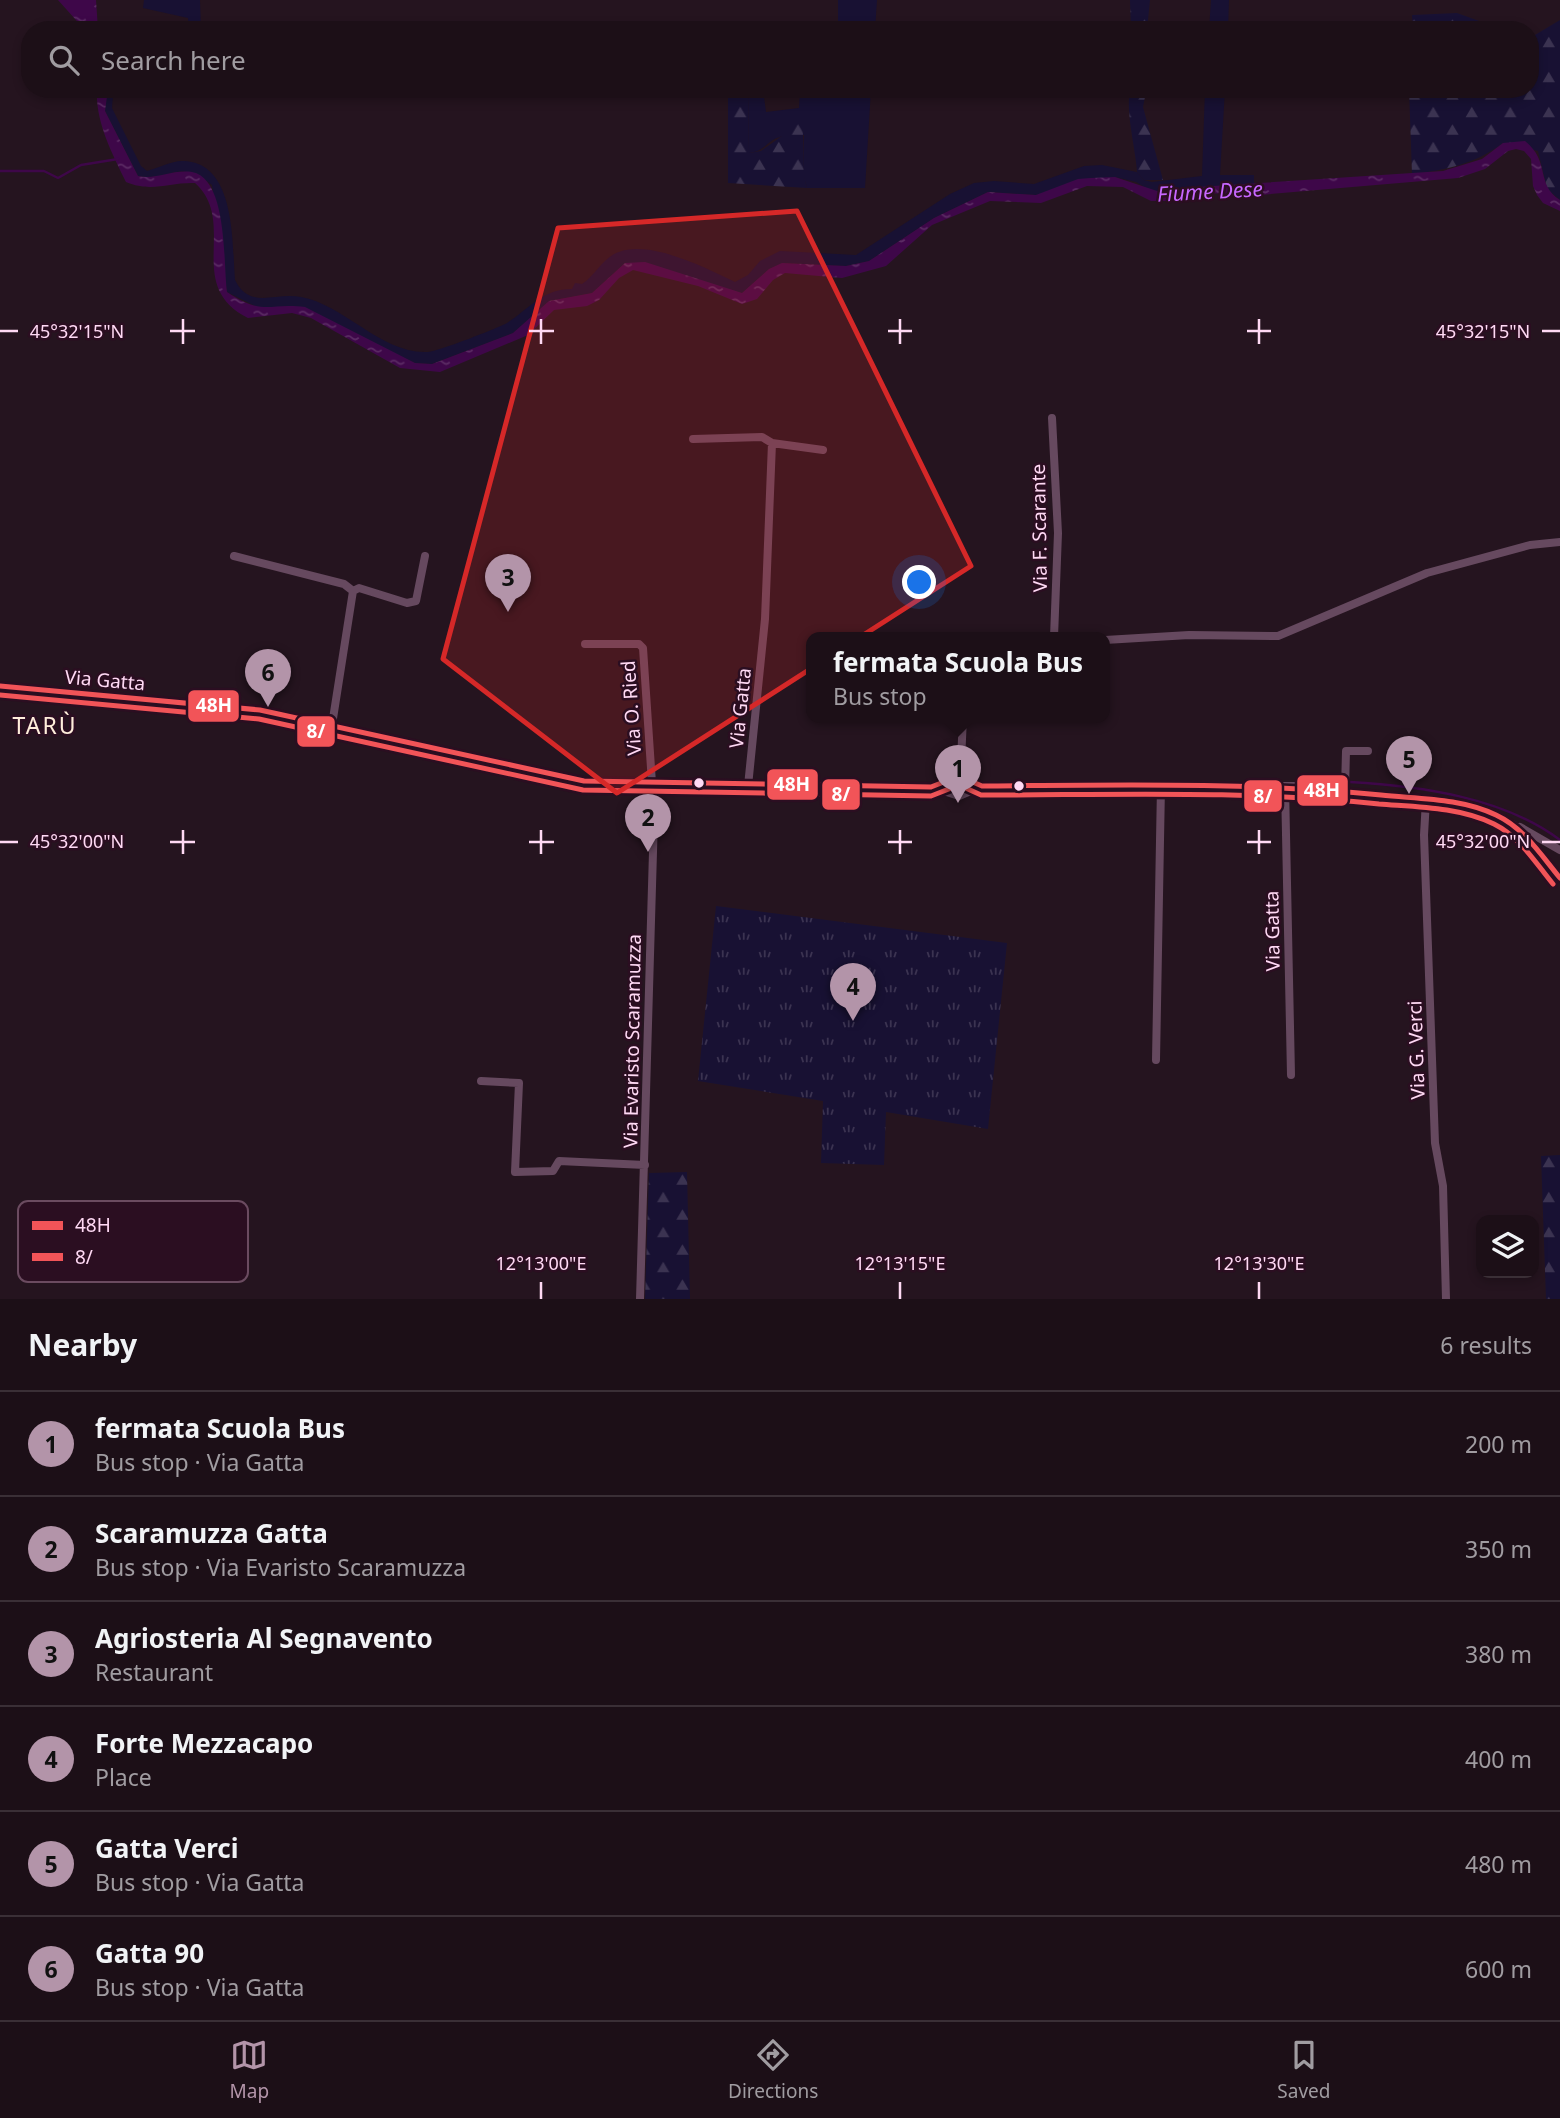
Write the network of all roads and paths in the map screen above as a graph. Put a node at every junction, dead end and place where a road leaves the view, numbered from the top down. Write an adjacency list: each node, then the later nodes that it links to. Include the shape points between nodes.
1 (1052, 418): 9 (street, Via F. Scarante, via 1058,533)
2 (693, 439): 3 (street, via 762,437)
3 (772, 443): 4 (street); 20 (street, Via Gatta, via 764,633)
4 (823, 450)
5 (1560, 542): 10 (street, via 1530,545 1427,573 1278,636)
6 (234, 556): 8 (street, via 344,584)
7 (425, 556): 8 (street, via 416,601 407,603 359,588)
8 (353, 591): 14 (street)
9 (1054, 632)
10 (1110, 640)
11 (585, 644): 19 (street, Via O. Ried, via 639,644 643,648)
12 (0, 686): 14 (street, Via Gatta, via 236,707)
13 (963, 723): 16 (street)
14 (332, 725): 19 (street, Via Gatta, via 573,779)
15 (1368, 751): 23 (street, via 1346,751)
16 (961, 761): 17 (street); 18 (street)
17 (951, 778): 18 (street, Via Gatta); 22 (street, Via Gatta); 24 (street)
18 (965, 778): 21 (street, Via Gatta); 27 (street)
19 (653, 783): 20 (street, Via Gatta); 36 (street, Via Evaristo Scaramuzza)
20 (748, 786): 22 (street, Via Gatta)
21 (982, 786): 25 (street, Via Gatta); 27 (street, Via Gatta)
22 (931, 787): 24 (street, Via Gatta)
23 (1345, 790): 26 (street, Via Gatta); 28 (street, Via Gatta)
24 (949, 791): 27 (street, Via Gatta, via 955,796)
25 (1161, 791): 26 (street, Via Gatta); 33 (street)
26 (1285, 791): 34 (street, Via Gatta)
27 (966, 792)
28 (1426, 800): 29 (street, Via Gatta, via 1476,808); 38 (street, Via G. Verci, via 1435,1143 1443,1186)
29 (1514, 825): 30 (street, Via Gatta); 31 (street, Via Gatta)
30 (1557, 847): 31 (street, Via Gatta)
31 (1543, 856): 32 (street, Via Gatta)
32 (1560, 878)
33 (1156, 1060)
34 (1291, 1076)
35 (481, 1081): 36 (street, via 519,1083 515,1172 554,1171 559,1161)
36 (645, 1165): 37 (street, Via Evaristo Scaramuzza)
37 (640, 1299)
38 (1446, 1299)

